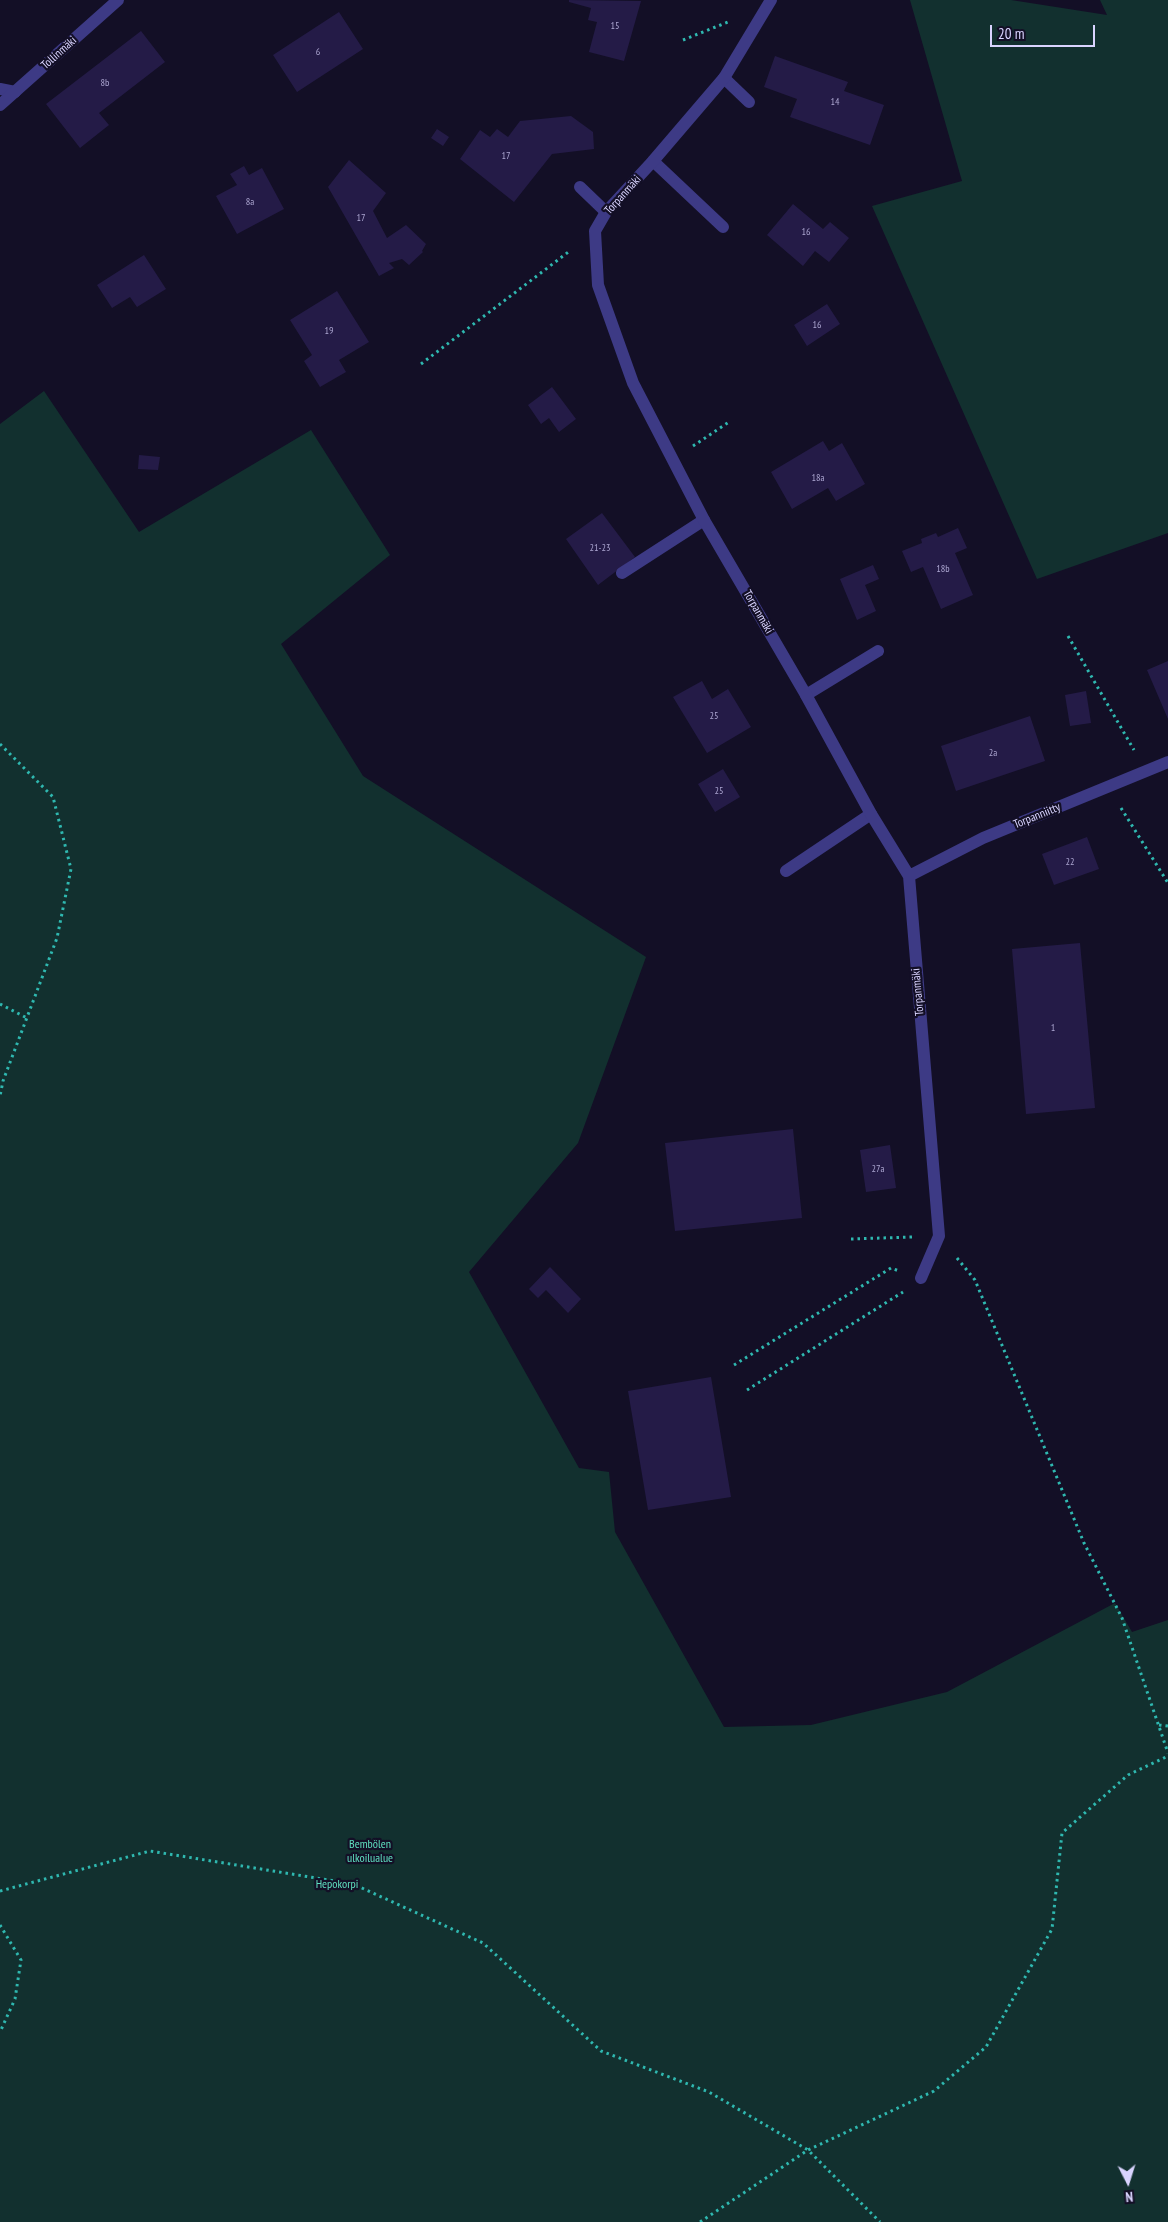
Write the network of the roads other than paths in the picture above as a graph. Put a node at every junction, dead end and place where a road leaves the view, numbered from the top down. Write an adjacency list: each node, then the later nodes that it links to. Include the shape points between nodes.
1 (118, 0): 5 (street, Tollinmäki)
2 (770, 0): 3 (street, Torpanmäki)
3 (724, 78): 6 (street); 8 (street, Torpanmäki)
4 (0, 89): 5 (street)
5 (15, 92): 7 (street, Tollinmäki)
6 (749, 102)
7 (0, 105)
8 (653, 161): 10 (street, Torpanmäki); 11 (street)
9 (580, 187): 10 (street)
10 (606, 212): 12 (street, Torpanmäki, via 595,231 598,285 633,383)
11 (723, 227)
12 (704, 520): 13 (street); 15 (street, Torpanmäki)
13 (622, 572)
14 (878, 651): 15 (street)
15 (806, 695): 17 (street, Torpanmäki)
16 (1168, 762): 19 (street, Torpanniitty, via 983,838)
17 (872, 814): 18 (street); 19 (street, Torpanmäki)
18 (786, 871)
19 (909, 876): 20 (street, Torpanmäki, via 939,1236)
20 (921, 1278)

